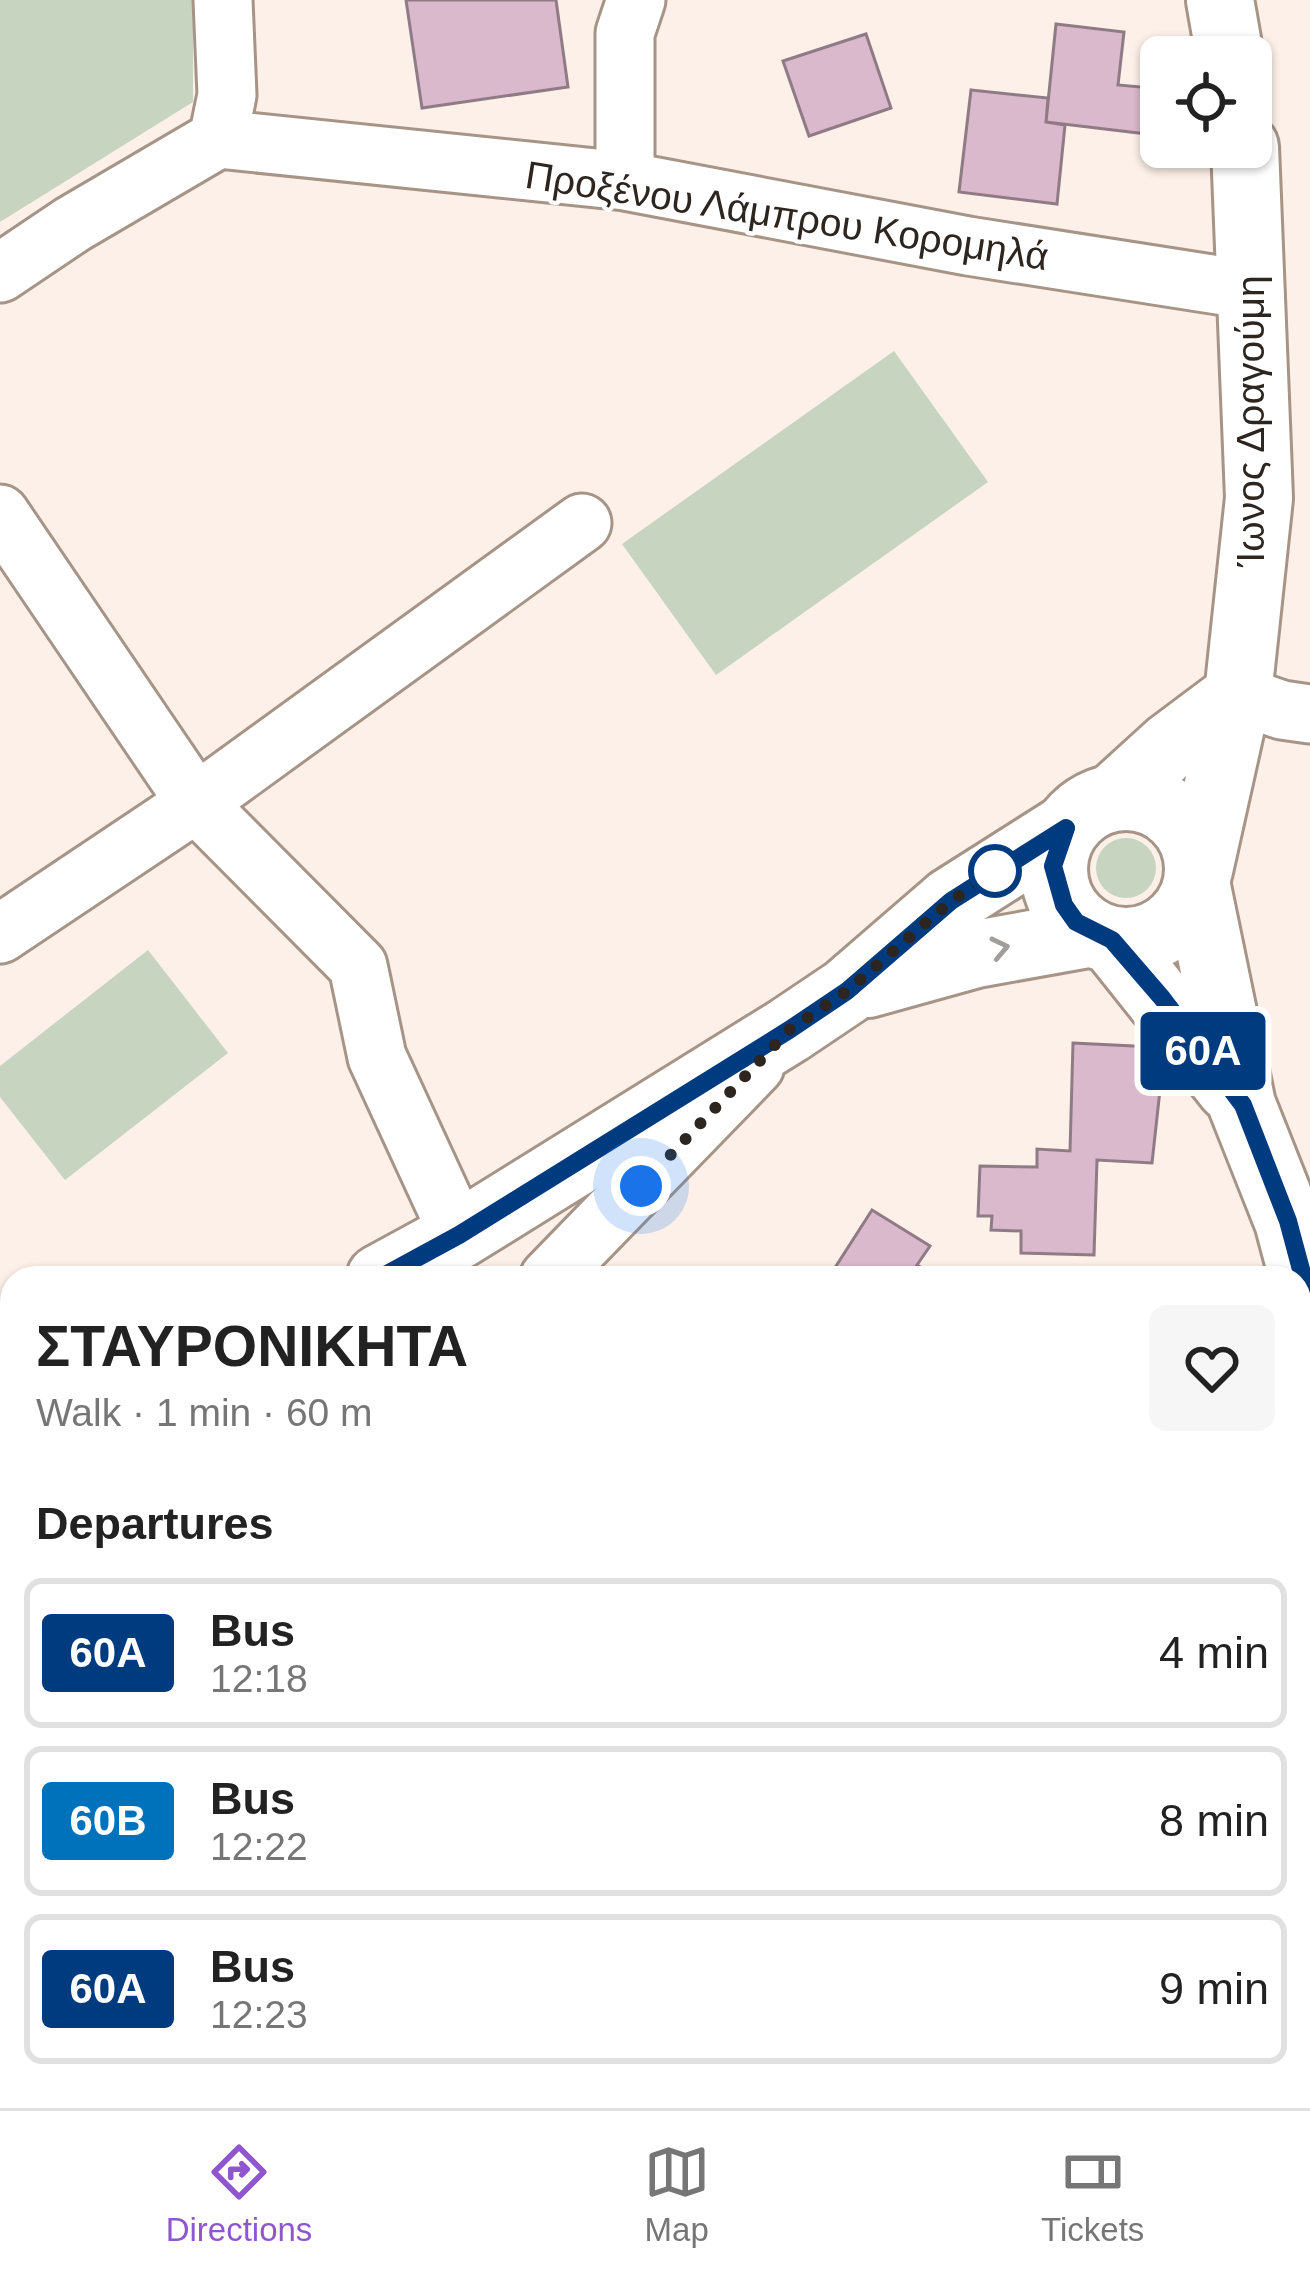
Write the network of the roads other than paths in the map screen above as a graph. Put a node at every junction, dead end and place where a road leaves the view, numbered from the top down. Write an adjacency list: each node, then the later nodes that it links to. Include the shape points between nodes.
1 (223, 0): 5 (street, via 227,95)
2 (636, 0): 7 (street, via 625,33)
3 (1220, 0): 4 (street)
4 (1226, 36)
5 (218, 139): 7 (street, Προξένου Λάμπρου Κορομηλά); 8 (street)
6 (1246, 168): 9 (street, Ίωνος Δραγούμη)
7 (626, 181): 9 (street, Προξένου Λάμπρου Κορομηλά)
8 (0, 273)
9 (1250, 290): 12 (street, Ίωνος Δραγούμη, via 1259,499)
10 (0, 514): 14 (street)
11 (582, 523): 14 (street)
12 (1238, 694): 13 (street); 15 (street); 16 (street, Ίωνος Δραγούμη)
13 (1310, 713)
14 (196, 803): 17 (street); 22 (street, via 358,966 377,1057)
15 (1090, 812): 16 (street, via 1136,797 1173,813 1187,830); 18 (street, via 1053,866 1076,922); 19 (street, via 951,901)
16 (1198, 878): 18 (street, via 1188,908 1155,936); 21 (street)
17 (0, 934)
18 (1102, 937): 19 (street, one-way to 18, via 976,954); 21 (street, via 1162,998)
19 (847, 991): 20 (street)
20 (789, 1030): 22 (street); 24 (street)
21 (1243, 1105): 25 (street)
22 (459, 1235): 23 (street)
23 (402, 1266)
24 (561, 1266)
25 (1300, 1266)

